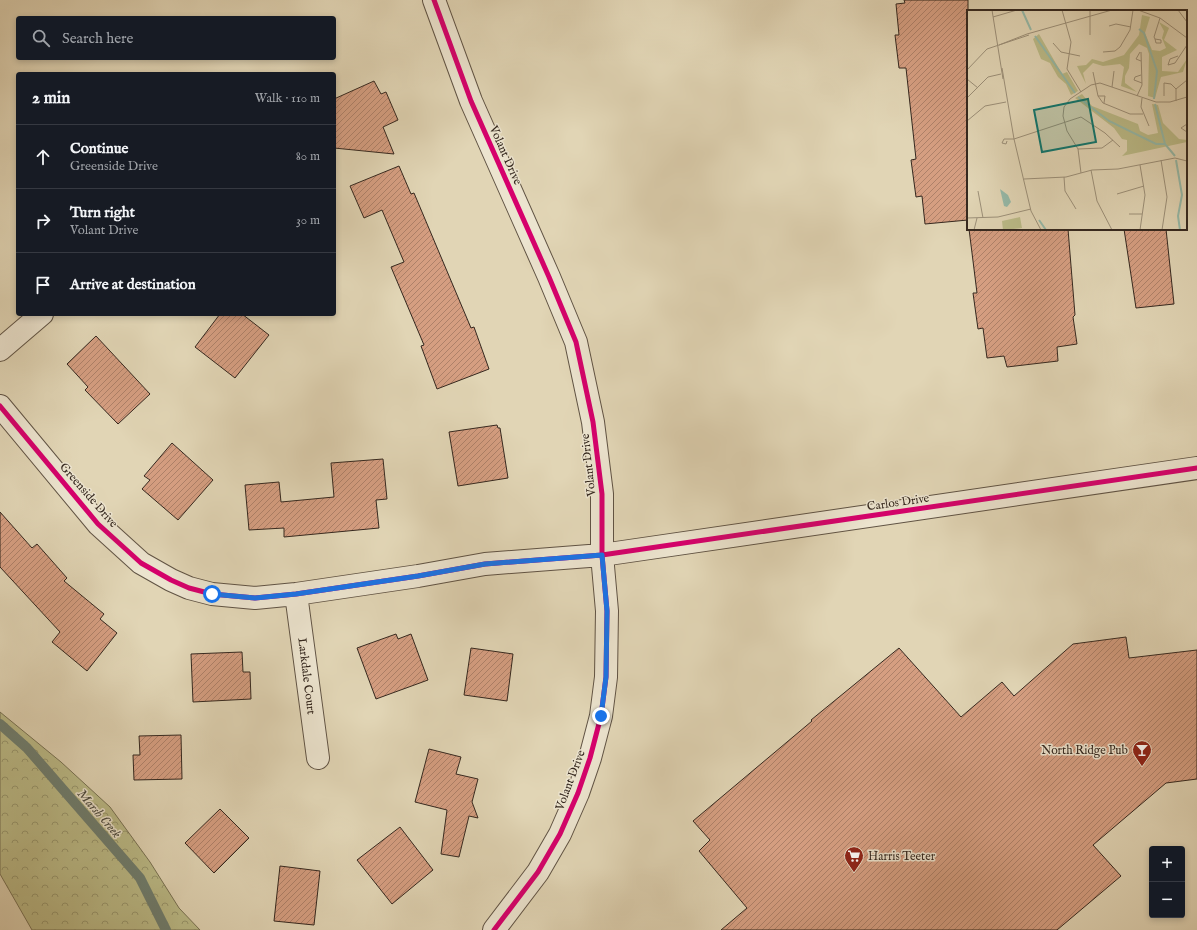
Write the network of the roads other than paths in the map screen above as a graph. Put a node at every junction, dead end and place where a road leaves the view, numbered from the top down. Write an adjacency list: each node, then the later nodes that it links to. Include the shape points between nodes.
1 (434, 0): 6 (street, Volant Drive, via 471,101 576,342 593,422 602,494)
2 (40, 316): 3 (street)
3 (0, 350)
4 (0, 406): 7 (street, Greenside Drive, via 98,524 141,563 183,585 212,594 255,598)
5 (1197, 468): 6 (street, Carlos Drive)
6 (602, 555): 7 (street, Greenside Drive, via 485,564); 9 (street, Volant Drive, via 607,611 606,677 601,716 590,758 560,834 538,872)
7 (296, 594): 8 (street, Larkdale Court)
8 (318, 758)
9 (494, 930)

